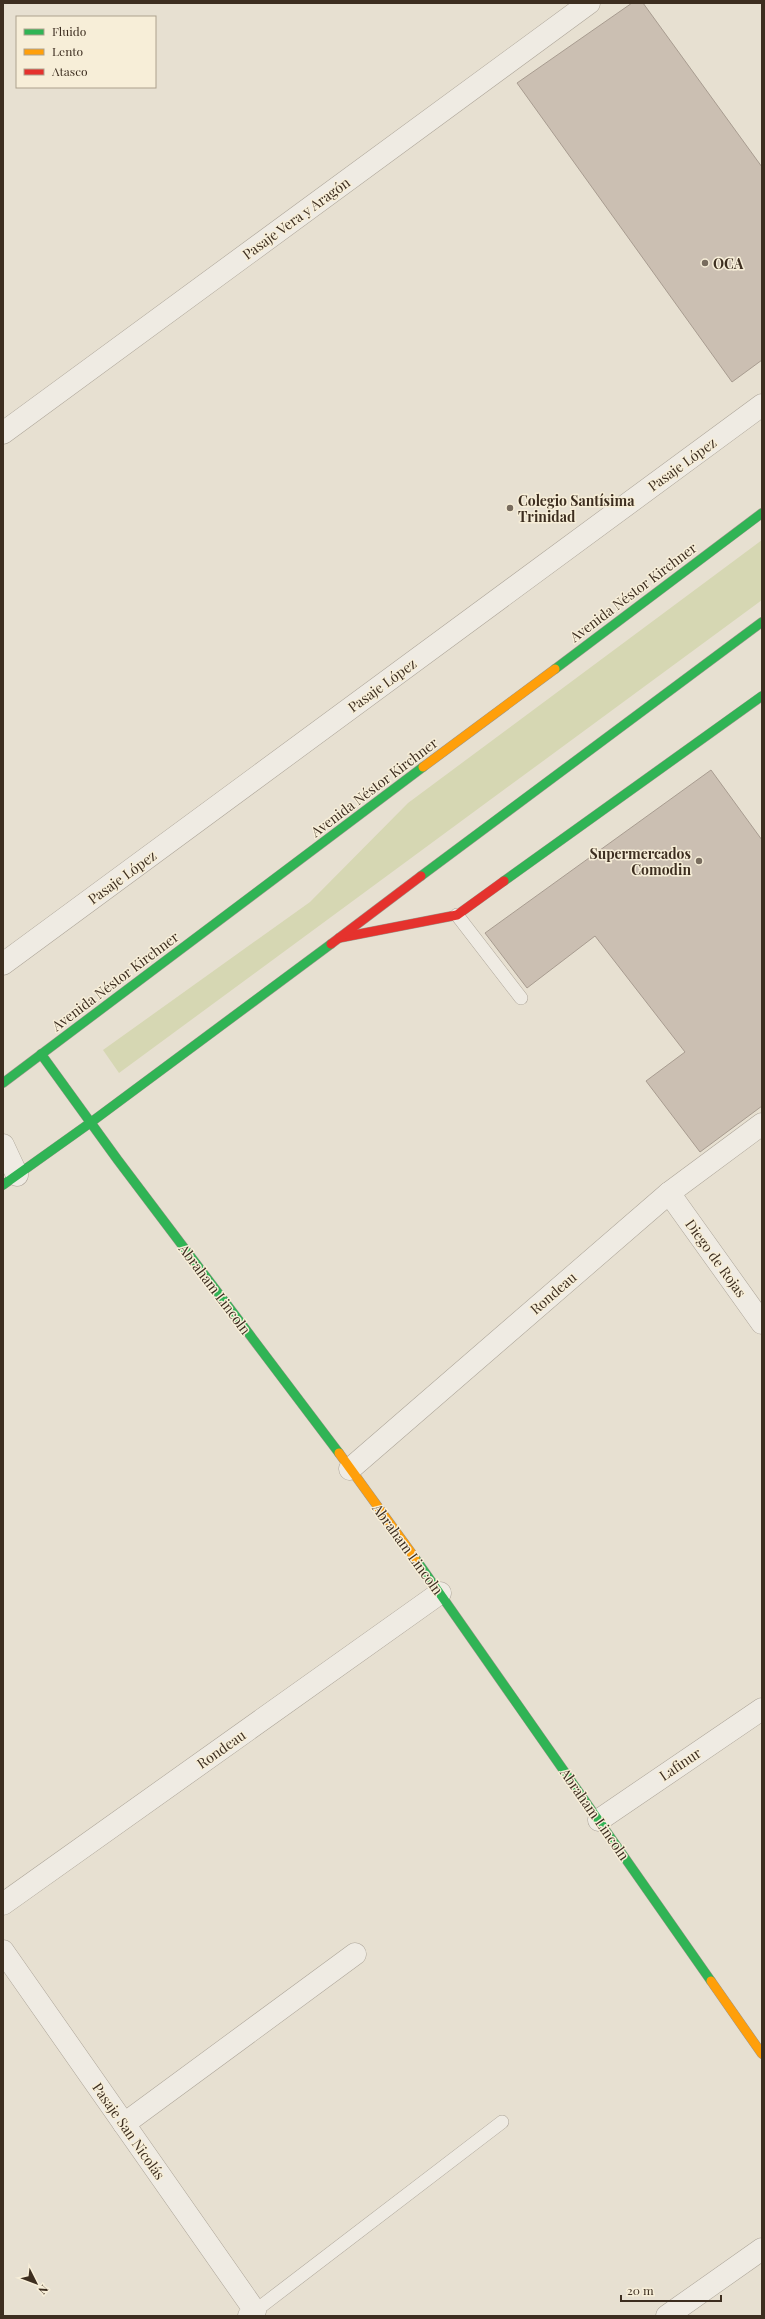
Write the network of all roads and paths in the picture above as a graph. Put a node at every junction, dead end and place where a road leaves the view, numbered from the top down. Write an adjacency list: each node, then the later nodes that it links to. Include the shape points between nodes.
1 (589, 3): 3 (street, Pasaje Vera y Aragón)
2 (762, 406): 9 (street, Pasaje López)
3 (3, 433)
4 (762, 513): 11 (main road, Avenida Néstor Kirchner)
5 (762, 622): 8 (main road)
6 (762, 696): 7 (main road)
7 (457, 916): 8 (main road); 10 (lane)
8 (339, 938): 13 (main road)
9 (3, 964)
10 (521, 998)
11 (41, 1054): 12 (main road, Avenida Néstor Kirchner); 13 (main road, Abraham Lincoln)
12 (3, 1083)
13 (90, 1124): 16 (main road); 19 (main road, Abraham Lincoln)
14 (762, 1124): 17 (street, Rondeau)
15 (3, 1145): 16 (street)
16 (10, 1180)
17 (669, 1193): 18 (street, Diego de Rojas); 19 (street, Rondeau)
18 (762, 1323)
19 (350, 1469): 20 (main road, Abraham Lincoln)
20 (440, 1593): 22 (main road, Abraham Lincoln); 23 (street, Rondeau)
21 (762, 1709): 22 (street, Lafinur)
22 (599, 1820): 26 (main road, Abraham Lincoln)
23 (3, 1904)
24 (3, 1951): 28 (street, Pasaje San Nicolás)
25 (355, 1954): 28 (street)
26 (762, 2054)
27 (502, 2122): 30 (lane)
28 (124, 2124): 30 (street, Pasaje San Nicolás)
29 (762, 2249): 31 (street)
30 (252, 2314)
31 (667, 2316)

